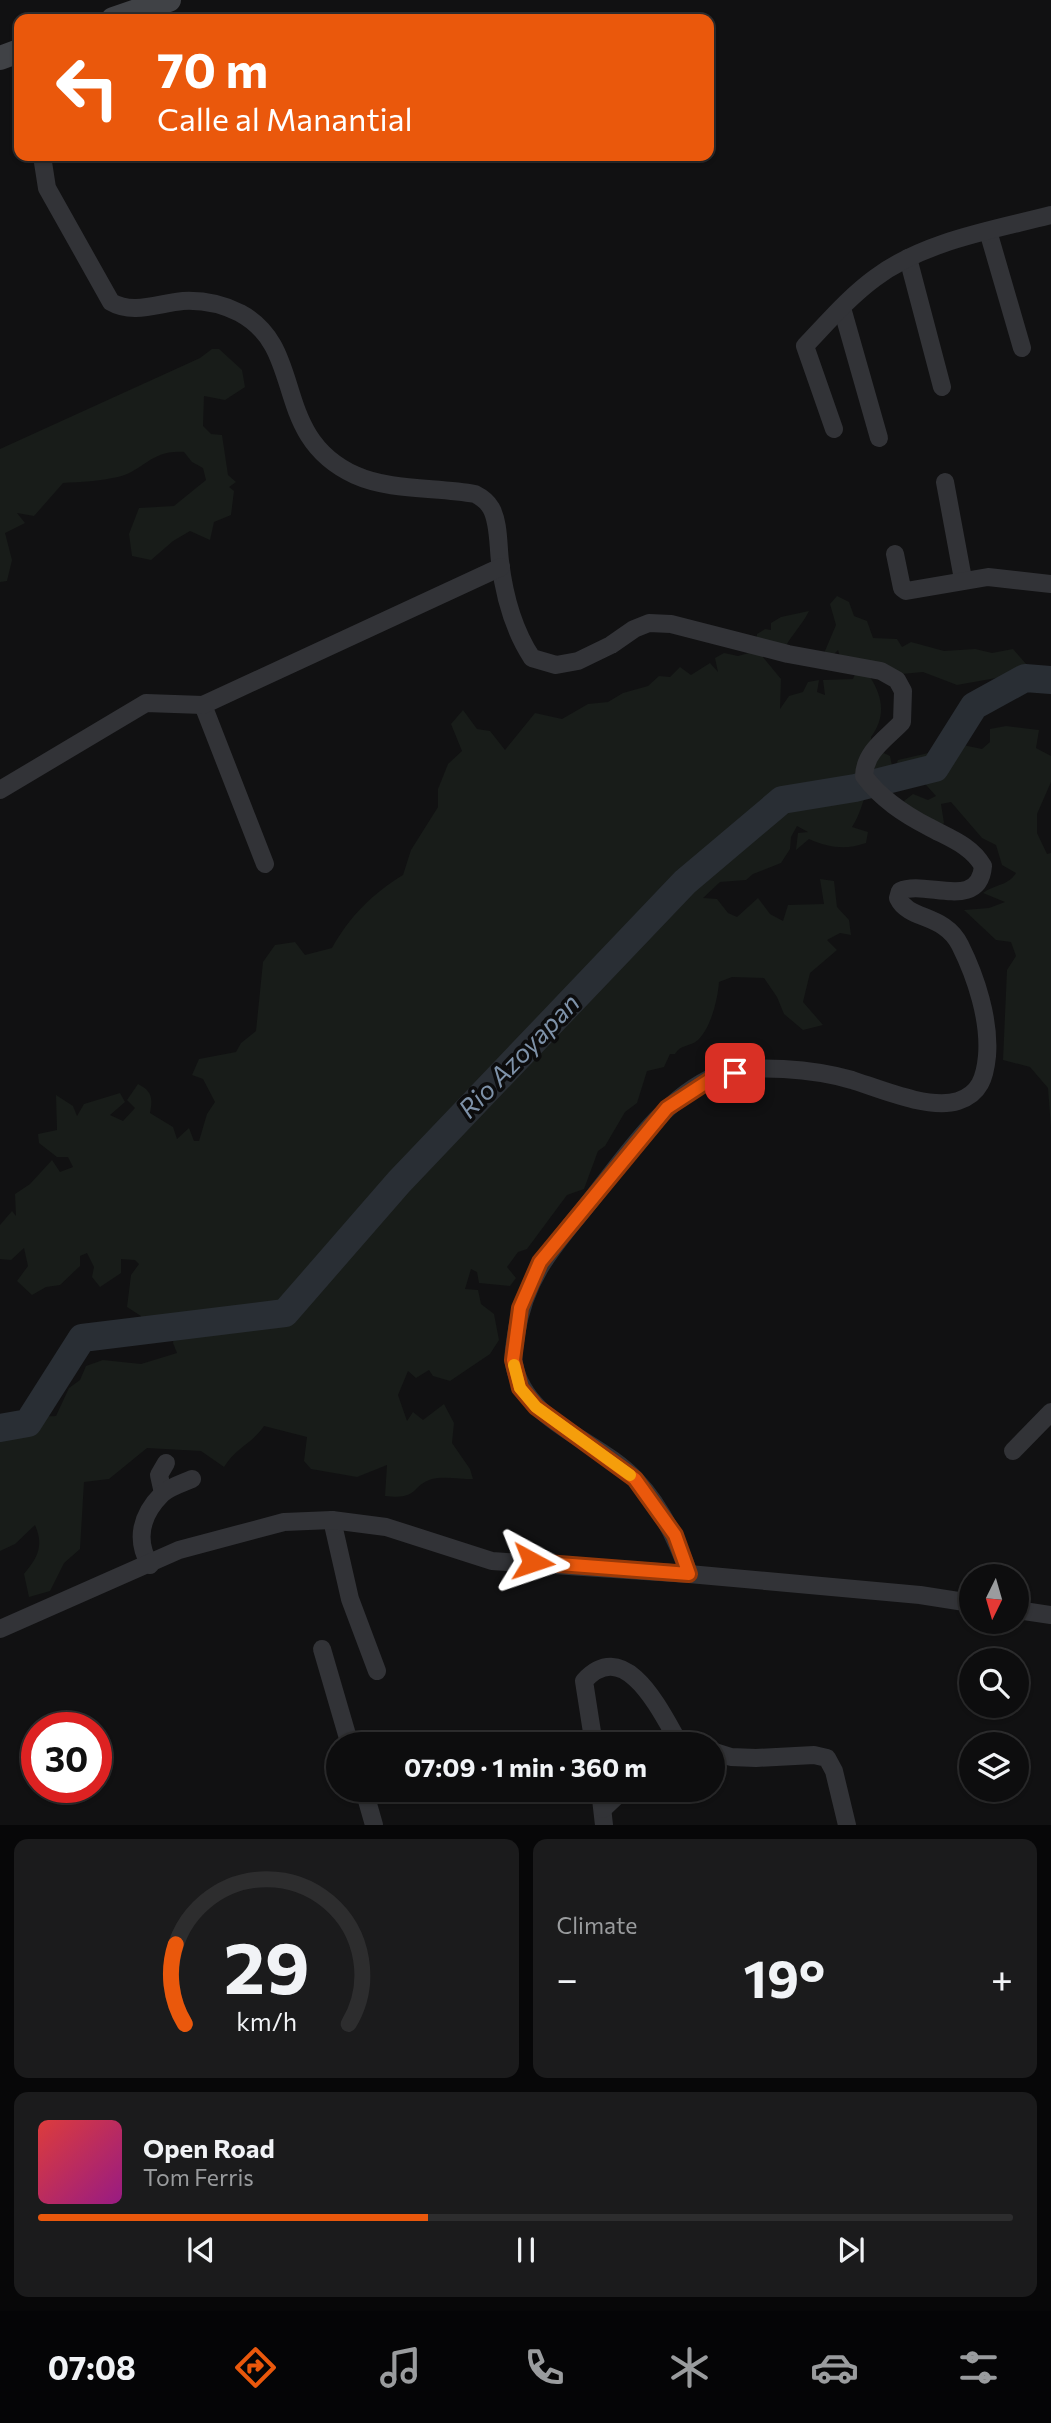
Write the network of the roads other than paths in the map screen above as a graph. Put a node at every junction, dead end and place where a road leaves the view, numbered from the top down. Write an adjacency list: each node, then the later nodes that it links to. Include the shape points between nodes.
1 (170, 0): 2 (main road)
2 (128, 14)
3 (43, 161): 14 (street, via 47,188 111,302 129,309 202,301 240,313 256,324 276,349 306,434 327,460 367,479 484,499 492,509)
4 (1051, 215): 5 (street)
5 (988, 231): 6 (street); 8 (street)
6 (908, 258): 7 (street, via 874,278); 9 (street)
7 (842, 309): 10 (street, via 805,346); 11 (street)
8 (1023, 348)
9 (942, 387)
10 (834, 429)
11 (879, 438)
12 (945, 482): 15 (street)
13 (895, 554): 15 (street, via 906,591)
14 (501, 568): 17 (street); 27 (street, via 520,640 532,658 544,662 578,661 649,623 671,624 788,654 881,671 897,680 904,691 902,722 873,752 864,765 864,776 877,793 968,848 984,866 978,883 970,889 951,893 909,886 898,898 909,910 938,920 958,942 971,971 988,1048 984,1079 976,1091 957,1102 908,1099 849,1079 773,1067 716,1076 667,1108 540,1262 520,1308 513,1360 520,1388 536,1407 635,1479 675,1535)
15 (963, 579): 16 (street)
16 (1051, 584)
17 (203, 705): 18 (street, via 146,703); 19 (street)
18 (0, 790)
19 (265, 864)
20 (1051, 1412): 21 (street)
21 (1013, 1451)
22 (166, 1463): 24 (street, via 159,1475)
23 (192, 1479): 24 (street)
24 (163, 1493): 26 (street, via 139,1532 141,1551)
25 (332, 1520): 26 (street, via 284,1522 179,1550); 27 (street, via 386,1527 492,1561); 33 (street, via 350,1599)
26 (150, 1565): 31 (street)
27 (689, 1574): 28 (street)
28 (959, 1601)
29 (1029, 1612): 30 (street)
30 (1051, 1615)
31 (0, 1629)
32 (322, 1649): 34 (street)
33 (377, 1671)
34 (346, 1732)
35 (591, 1732): 36 (street, via 584,1681 607,1665 626,1668)
36 (673, 1732)
37 (725, 1755): 42 (street, via 827,1758)
38 (367, 1802): 41 (street)
39 (614, 1802): 40 (street)
40 (603, 1817)
41 (374, 1825)
42 (847, 1825)

